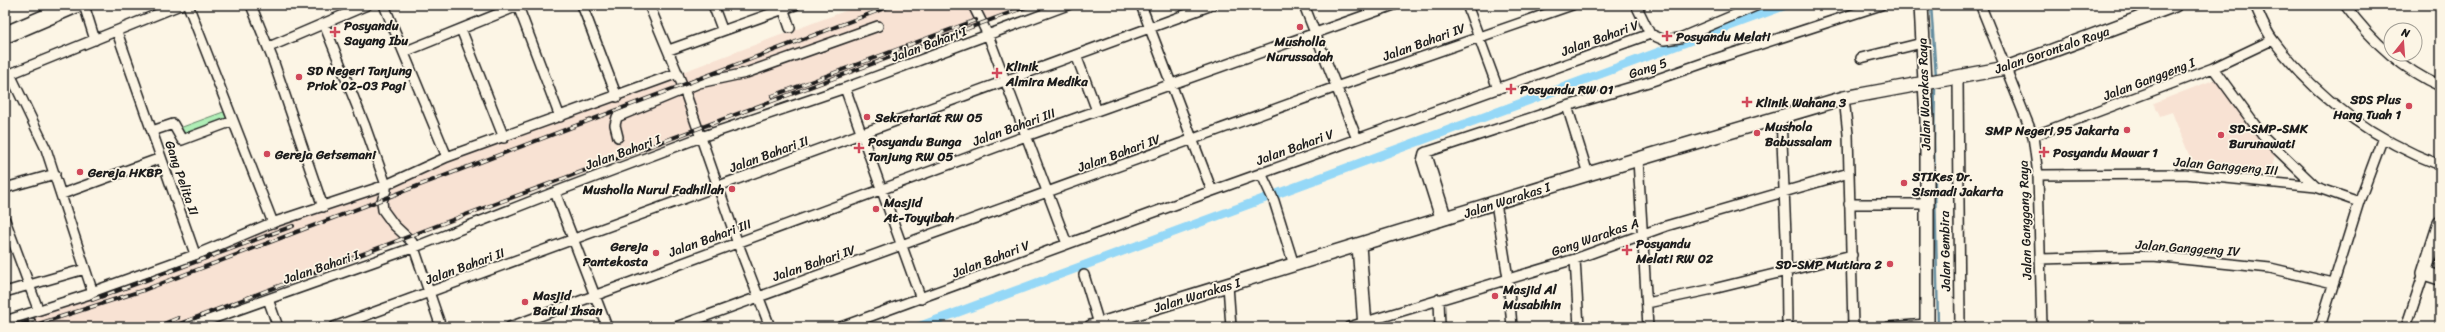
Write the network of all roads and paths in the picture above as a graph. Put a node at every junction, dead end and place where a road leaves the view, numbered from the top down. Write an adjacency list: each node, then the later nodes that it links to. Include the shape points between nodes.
1 (56, 5): 32 (highway)
2 (75, 5): 41 (highway)
3 (84, 5): 44 (street)
4 (180, 5): 38 (street)
5 (188, 5): 71 (street)
6 (252, 5): 47 (street)
7 (367, 5): 31 (street)
8 (384, 5): 49 (street)
9 (519, 5): 36 (street); 69 (street)
10 (582, 5): 65 (street)
11 (649, 5): 48 (street)
12 (713, 5): 37 (street)
13 (795, 5): 30 (street)
14 (974, 5): 42 (street)
15 (1068, 5): 42 (street, Jalan Bahari I)
16 (1141, 5): 34 (street)
17 (1212, 5): 34 (street, Jalan Bahari II)
18 (1304, 5): 39 (street)
19 (1394, 5): 39 (street, Jalan Bahari III)
20 (1467, 5): 43 (street)
21 (1572, 5): 43 (street, Jalan Bahari IV)
22 (1636, 5): 40 (street)
23 (1758, 5): 40 (street, Jalan Bahari V, via 1680,38 1664,40)
24 (1881, 5): 67 (street, Gang 5, via 1652,81)
25 (1921, 5): 46 (street, Jalan Warakas Raya)
26 (1983, 5): 52 (street, Jalan Ganggang Raya)
27 (2175, 5): 52 (street, Jalan Gorontalo Raya)
28 (2255, 5): 45 (street)
29 (2345, 5): 60 (street, via 2370,35 2403,66)
30 (783, 7): 35 (street); 37 (street)
31 (324, 24): 47 (street); 91 (street)
32 (5, 26)
33 (878, 26): 63 (street, via 756,70)
34 (1149, 27): 50 (street, Jalan Bahari II); 59 (street)
35 (790, 28)
36 (461, 29): 49 (street); 78 (street)
37 (722, 30): 48 (street)
38 (117, 32): 44 (street); 72 (street, Gang Pelita II)
39 (1315, 33): 59 (street, Jalan Bahari III); 61 (street)
40 (1650, 34): 64 (street, Jalan Bahari V)
41 (5, 35)
42 (988, 36): 58 (street); 62 (street, Jalan Bahari I)
43 (1480, 36): 61 (street, Jalan Bahari IV); 64 (street)
44 (95, 40): 55 (street)
45 (2272, 40): 53 (street, Jalan Ganggeng I); 81 (street, via 2328,101)
46 (1922, 43): 51 (street); 57 (street, Jalan Warakas Raya)
47 (269, 47): 105 (street)
48 (669, 50): 54 (street)
49 (404, 52): 82 (street)
50 (1076, 55): 58 (street, Jalan Bahari II); 68 (street)
51 (1861, 58)
52 (2006, 68): 56 (street, Jalan Gorontalo Raya); 75 (street, Jalan Ganggang Raya)
53 (2213, 68): 75 (street, Jalan Ganggeng I); 93 (street, via 2263,136)
54 (678, 73): 63 (street); 65 (street)
55 (7, 75): 87 (street, via 29,110)
56 (1958, 78): 57 (street, Jalan Gorontalo Raya); 164 (street, Jalan Gembira)
57 (1927, 81): 66 (street, Jalan Warakas I); 104 (street, Jalan Warakas Raya)
58 (1006, 82): 73 (street, Jalan Bahari II); 74 (street)
59 (1171, 84): 68 (street, Jalan Bahari III); 80 (street)
60 (2440, 86)
61 (1336, 87): 79 (street); 80 (street, Jalan Bahari IV)
62 (845, 88): 73 (street); 77 (street, Jalan Bahari I)
63 (684, 89): 76 (street, via 617,117 615,125); 77 (street)
64 (1498, 89): 79 (street, Jalan Bahari V)
65 (617, 97): 69 (street)
66 (1844, 98): 70 (street, Jalan Warakas I); 86 (street)
67 (1567, 106): 89 (street); 107 (street, Gang 5, via 1424,153 1422,161)
68 (1097, 111): 74 (street, Jalan Bahari III)
69 (560, 117): 78 (street)
70 (1781, 117): 84 (street, Jalan Warakas I); 99 (street)
71 (233, 121): 72 (street, via 182,140 173,124); 108 (street)
72 (152, 131): 83 (street, Gang Pelita II)
73 (862, 135): 92 (street, Jalan Bahari II); 95 (street)
74 (1026, 136): 95 (street, Jalan Bahari III); 98 (street)
75 (2033, 136): 90 (street, Jalan Ganggang Raya)
76 (618, 137)
77 (701, 137): 92 (street); 97 (street, Jalan Bahari I)
78 (504, 138): 82 (street)
79 (1357, 139): 88 (street, Jalan Bahari V)
80 (1192, 140): 96 (street); 98 (street, Jalan Bahari IV)
81 (2382, 140): 85 (street); 101 (street)
82 (446, 157): 91 (street)
83 (161, 158): 100 (street); 117 (street, Gang Pelita II)
84 (1638, 160): 89 (street, Jalan Warakas I); 110 (street)
85 (2440, 166)
86 (1849, 173): 99 (street, Gang Warakas A); 103 (street)
87 (55, 174): 94 (street); 100 (street)
88 (1262, 174): 96 (street, Jalan Bahari V); 122 (street, via 1274,201)
89 (1588, 174): 102 (street, Jalan Warakas I)
90 (2038, 175): 93 (street, Jalan Ganggeng III, via 2185,174); 120 (street, Jalan Ganggang Raya)
91 (386, 185): 105 (street); 116 (street, via 382,201 384,213)
92 (718, 186): 111 (street, Jalan Bahari II); 112 (street)
93 (2316, 187): 101 (street)
94 (5, 188)
95 (882, 189): 112 (street, Jalan Bahari III); 114 (street)
96 (1212, 191): 113 (street, Jalan Bahari V)
97 (555, 192): 111 (street); 116 (street, Jalan Bahari I)
98 (1048, 192): 113 (street); 114 (street, Jalan Bahari IV)
99 (1785, 193): 110 (street, Gang Warakas A); 124 (street)
100 (62, 194): 123 (street)
101 (2359, 202): 129 (street)
102 (1496, 203): 107 (street, Jalan Warakas I); 127 (street)
103 (1849, 204): 104 (street); 118 (street)
104 (1926, 204): 145 (street, Jalan Warakas Raya)
105 (323, 207): 108 (street)
106 (5, 220): 131 (street)
107 (1444, 220): 115 (street, Jalan Warakas I)
108 (273, 223): 117 (street)
109 (2440, 223): 121 (street)
110 (1644, 234): 119 (street, Gang Warakas A); 140 (street)
111 (574, 240): 134 (street, Jalan Bahari II); 135 (street)
112 (737, 241): 135 (street, Jalan Bahari III); 136 (street)
113 (1067, 244): 138 (street, Jalan Bahari V)
114 (903, 245): 136 (street, Jalan Bahari IV); 138 (street)
115 (1359, 245): 122 (street, Jalan Warakas I); 143 (street)
116 (415, 248): 134 (street); 137 (street, Jalan Bahari I)
117 (195, 254): 132 (street)
118 (1852, 255): 124 (street); 162 (street)
119 (1575, 259): 127 (street, Gang Warakas A); 159 (street)
120 (2040, 259): 129 (street, Jalan Ganggeng IV, via 2153,256 2270,268); 165 (street, Jalan Ganggang Raya)
121 (2434, 261): 125 (street)
122 (1294, 265): 130 (street, Jalan Warakas I)
123 (85, 269): 131 (street); 132 (street)
124 (1787, 269): 140 (street); 161 (street)
125 (2424, 273): 128 (street); 167 (street)
126 (1084, 275): 144 (street)
127 (1508, 278): 139 (street, Gang Warakas A); 158 (street)
128 (2440, 278)
129 (2333, 283): 166 (street)
130 (1228, 285): 144 (street, Jalan Warakas I); 155 (street)
131 (29, 286): 133 (street); 141 (street)
132 (91, 290): 141 (street)
133 (5, 292)
134 (429, 293): 148 (street, Jalan Bahari II); 149 (street)
135 (595, 295): 150 (street, Jalan Bahari III); 151 (street)
136 (759, 296): 152 (street, Jalan Bahari IV); 153 (street)
137 (268, 299): 146 (street, Jalan Bahari I); 147 (street)
138 (922, 299): 154 (street, Jalan Bahari V)
139 (1438, 299): 143 (street, Gang Warakas A); 157 (street)
140 (1647, 303): 160 (street)
141 (38, 309): 142 (street)
142 (5, 320)
143 (1365, 324): 156 (street, Gang Warakas A)
144 (1095, 326)
145 (1927, 326): 163 (street)
146 (189, 327)
147 (278, 327)
148 (334, 327)
149 (441, 327)
150 (510, 327)
151 (607, 327)
152 (676, 327)
153 (770, 327)
154 (841, 327)
155 (1231, 327)
156 (1348, 327)
157 (1440, 327)
158 (1512, 327)
159 (1580, 327)
160 (1648, 327)
161 (1787, 327)
162 (1854, 327)
163 (1889, 327)
164 (1960, 327)
165 (2042, 327)
166 (2320, 327)
167 (2406, 327)

